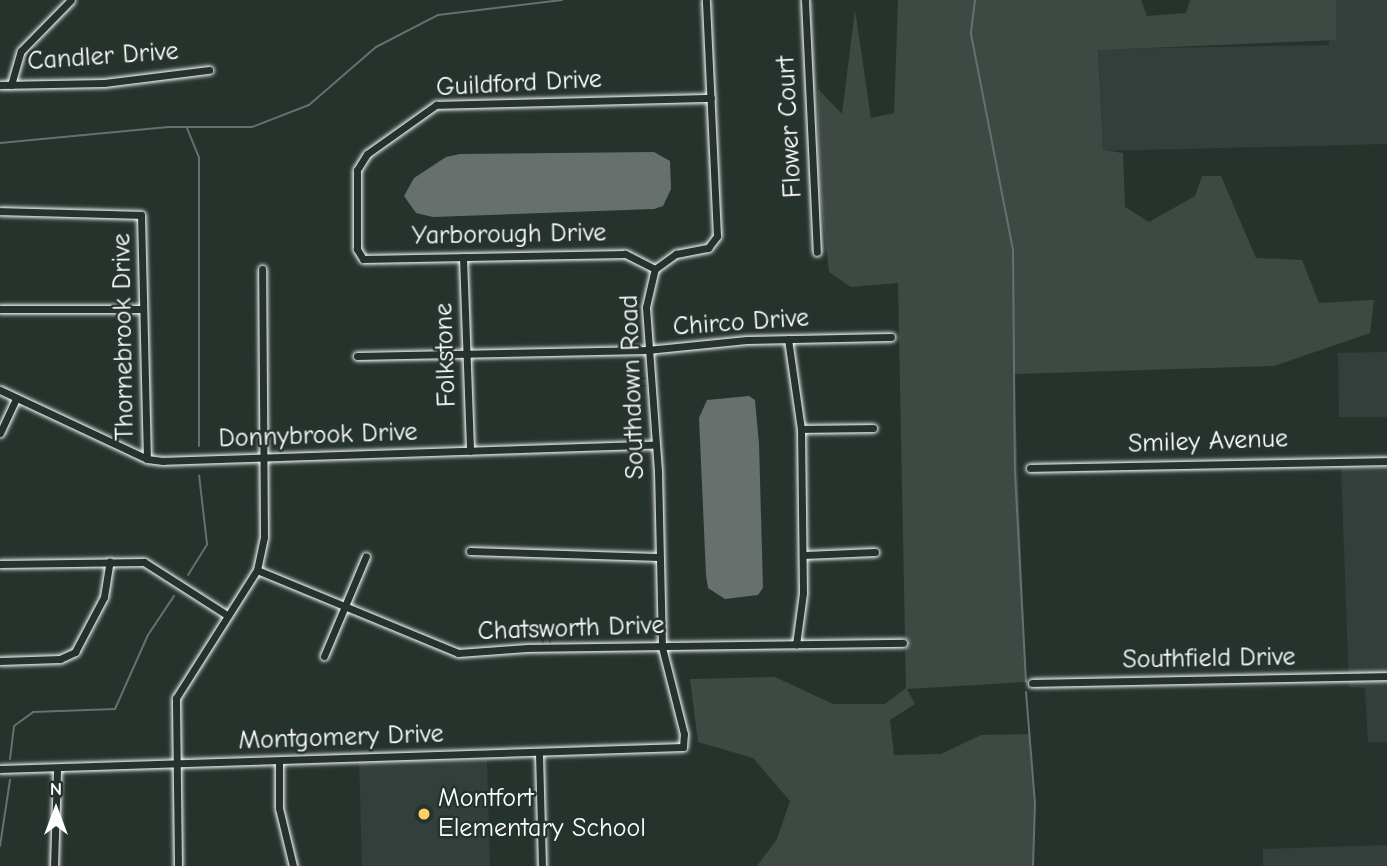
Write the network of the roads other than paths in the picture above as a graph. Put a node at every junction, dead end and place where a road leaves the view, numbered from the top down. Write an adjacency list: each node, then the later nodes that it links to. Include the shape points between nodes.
1 (71, 0): 6 (street, via 21,51)
2 (706, 0): 7 (street, Southdown Road)
3 (805, 0): 9 (street, Flower Court)
4 (209, 70): 6 (street, Candler Drive, via 104,83)
5 (0, 85): 6 (street, Candler Drive)
6 (10, 85)
7 (711, 98): 10 (street, Guildford Drive, via 442,104 426,109 359,165 355,185); 13 (street, Southdown Road, via 715,241 703,249 676,254)
8 (0, 211): 15 (street, Thornebrook Drive, via 141,215)
9 (817, 252)
10 (360, 257): 11 (street, Yarborough Drive)
11 (463, 257): 13 (street, Yarborough Drive, via 625,254); 20 (street, Folkstone)
12 (261, 269): 29 (street)
13 (655, 269): 18 (street, Southdown Road, via 647,295)
14 (0, 309): 15 (street)
15 (143, 309): 28 (street, Thornebrook Drive)
16 (891, 337): 17 (street, Chirco Drive)
17 (788, 339): 18 (street, Chirco Drive); 24 (street)
18 (647, 350): 20 (street, Chirco Drive); 26 (street, Southdown Road)
19 (357, 356): 20 (street, Chirco Drive)
20 (468, 356): 27 (street, Folkstone)
21 (0, 390): 22 (street, Donnybrook Drive)
22 (16, 398): 25 (street); 28 (street, Donnybrook Drive)
23 (873, 428): 24 (street)
24 (801, 429): 34 (street)
25 (0, 433)
26 (654, 445): 27 (street, Donnybrook Drive); 36 (street, Southdown Road)
27 (470, 451): 29 (street, Donnybrook Drive)
28 (147, 460): 29 (street, Donnybrook Drive)
29 (261, 460): 39 (street, via 264,537)
30 (1387, 461): 31 (street, Smiley Avenue)
31 (1030, 468)
32 (470, 551): 36 (street)
33 (875, 552): 34 (street)
34 (804, 555): 43 (street)
35 (366, 556): 40 (street)
36 (658, 557): 44 (street, Southdown Road)
37 (110, 561): 38 (street); 41 (street, via 151,565); 46 (street, via 104,597 75,652 60,659)
38 (0, 564)
39 (257, 570): 40 (street, Chatsworth Drive); 41 (street)
40 (344, 608): 44 (street, Chatsworth Drive, via 458,653); 45 (street)
41 (227, 615): 52 (street, via 176,698)
42 (903, 643): 43 (street, Chatsworth Drive)
43 (796, 645): 44 (street, Chatsworth Drive)
44 (662, 648): 49 (street, Southdown Road, via 684,734)
45 (324, 656)
46 (0, 661)
47 (1387, 676): 48 (street, Southfield Drive)
48 (1032, 683)
49 (683, 747): 50 (street, Montgomery Drive)
50 (539, 753): 51 (street, Montgomery Drive); 58 (street)
51 (279, 761): 52 (street, Montgomery Drive); 57 (street, via 279,808)
52 (174, 765): 53 (street, Montgomery Drive); 56 (street)
53 (57, 768): 54 (street, Montgomery Drive); 55 (street)
54 (0, 769)
55 (54, 866)
56 (178, 866)
57 (293, 866)
58 (542, 866)

